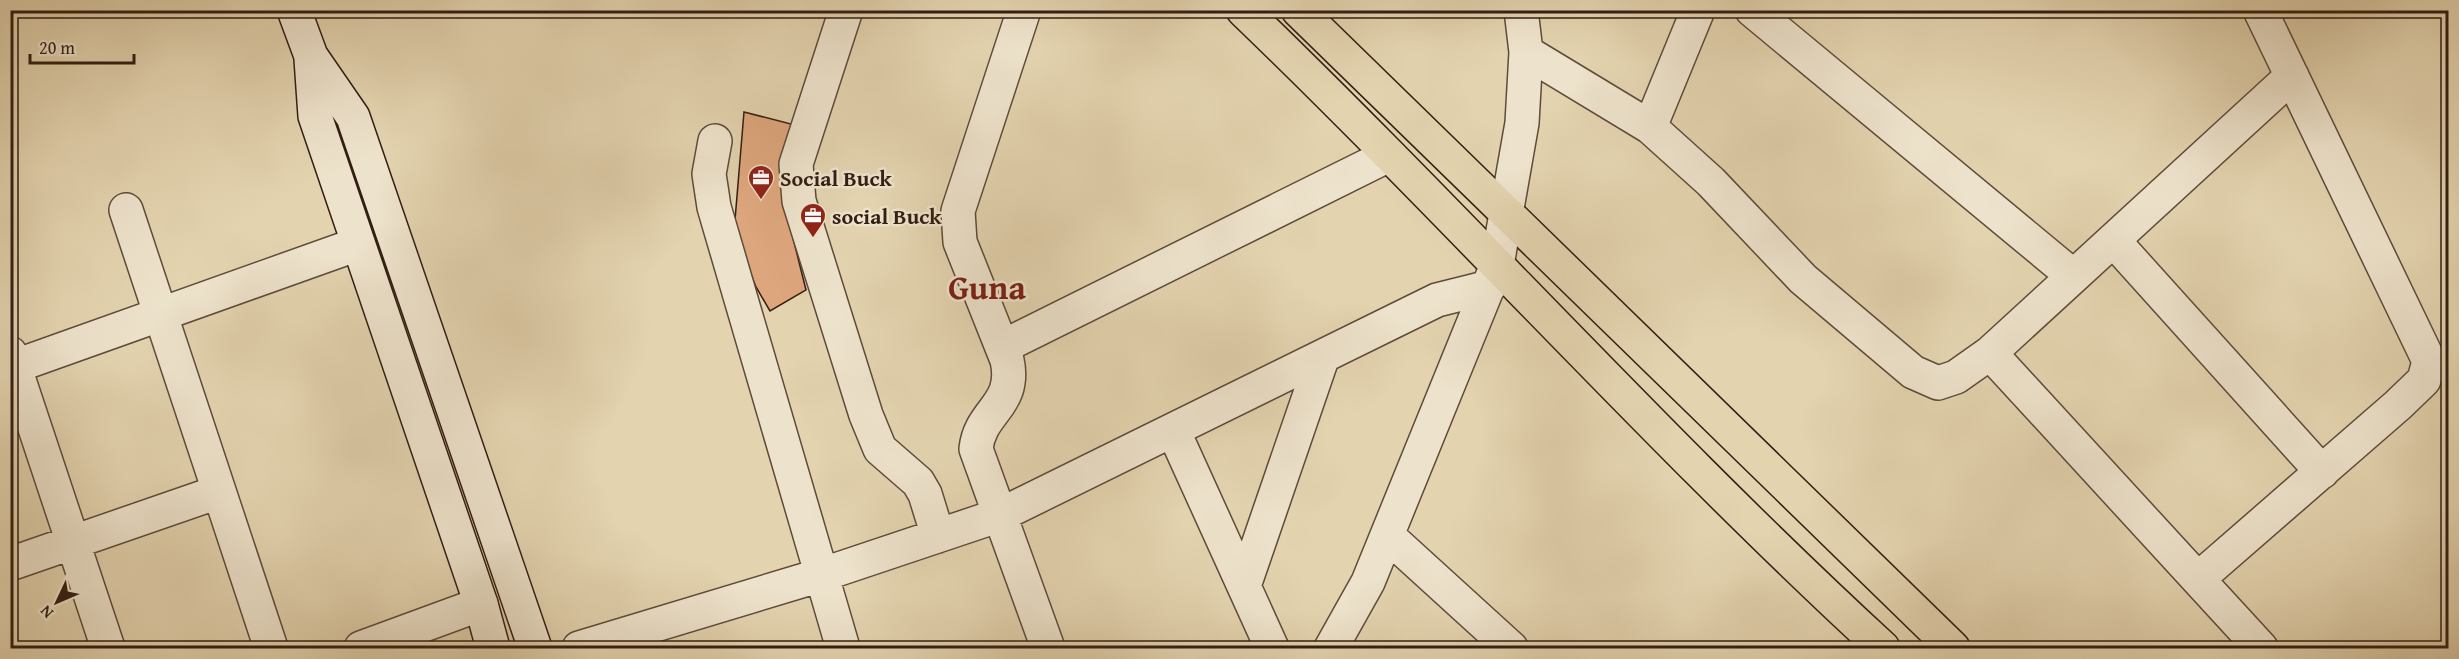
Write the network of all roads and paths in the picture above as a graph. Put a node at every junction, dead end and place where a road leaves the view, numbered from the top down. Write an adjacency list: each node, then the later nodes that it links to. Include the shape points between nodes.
1 (294, 10): 11 (street)
2 (846, 10): 31 (street, via 796,164 799,201 880,449 926,494)
3 (1024, 10): 23 (street, via 958,211 960,242)
4 (1243, 10): 15 (main road)
5 (1298, 10): 17 (main road)
6 (1521, 10): 10 (street)
7 (1698, 10): 13 (street)
8 (1752, 10): 21 (street)
9 (2260, 10): 12 (street)
10 (1526, 52): 13 (street); 17 (street, via 1522,123)
11 (311, 56): 19 (street, via 315,116); 43 (street, via 353,117)
12 (2292, 76): 18 (street); 28 (street, via 2429,361 2424,380)
13 (1650, 127): 24 (street, via 1710,182 1803,279 1913,372 1938,383 1956,377)
14 (715, 141): 35 (street, via 709,174 714,207)
15 (1389, 155): 20 (main road); 23 (street)
16 (126, 210): 22 (street)
17 (1508, 216): 20 (street); 51 (main road)
18 (2113, 240): 21 (street); 28 (street)
19 (358, 244): 22 (street); 38 (street)
20 (1493, 276): 25 (street); 32 (street); 50 (main road, via 1613,384)
21 (2073, 276): 24 (street)
22 (161, 315): 26 (street); 29 (street)
23 (1002, 347): 30 (street, via 1010,374 1008,392 977,434 976,449)
24 (1990, 353): 36 (street)
25 (1323, 356): 27 (street); 37 (street)
26 (12, 363): 33 (street)
27 (1173, 430): 30 (street); 37 (street)
28 (2322, 472): 36 (street)
29 (218, 492): 33 (street); 40 (street)
30 (1000, 515): 31 (street); 46 (street)
31 (938, 536): 35 (street)
32 (1388, 536): 48 (street, via 1368,582); 49 (street)
33 (72, 542): 34 (street); 39 (street)
34 (10, 564)
35 (821, 575): 44 (street); 45 (street)
36 (2198, 579): 52 (street)
37 (1244, 586): 47 (street)
38 (481, 604): 41 (street); 42 (street)
39 (108, 648)
40 (271, 648)
41 (361, 648)
42 (493, 648)
43 (535, 648)
44 (579, 648)
45 (843, 648)
46 (1048, 648)
47 (1272, 648)
48 (1331, 648)
49 (1511, 648)
50 (1883, 648)
51 (1953, 648)
52 (2261, 648)

